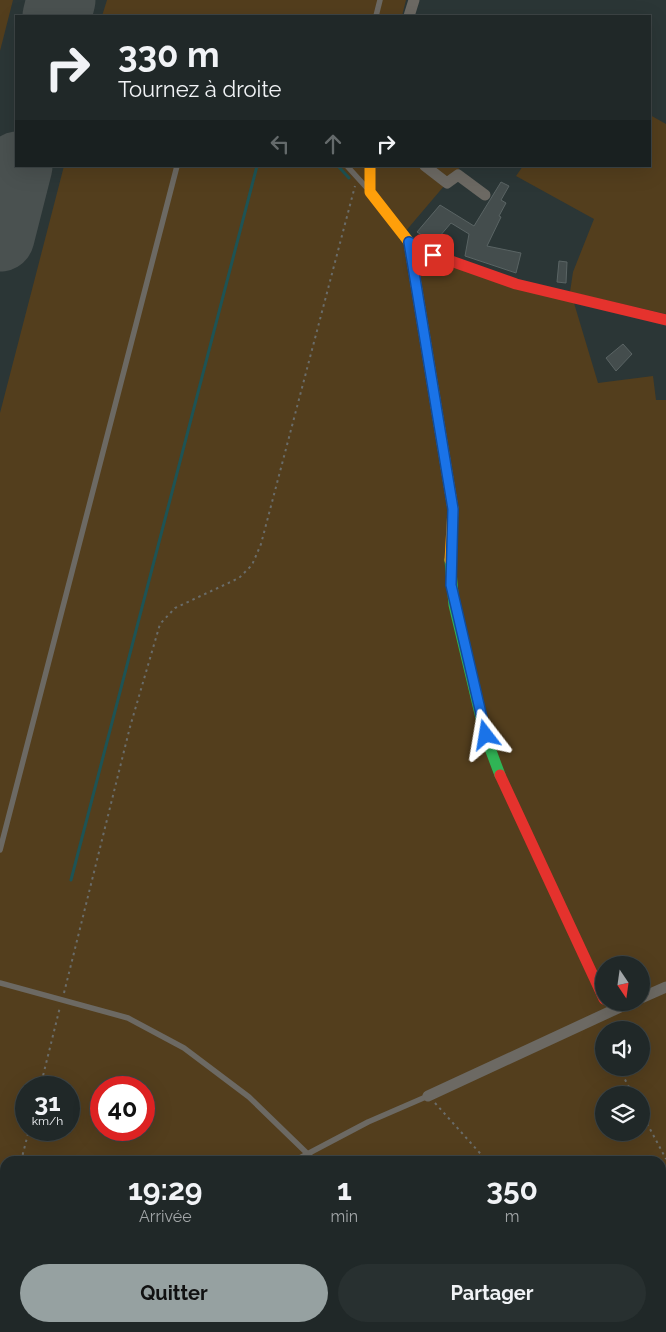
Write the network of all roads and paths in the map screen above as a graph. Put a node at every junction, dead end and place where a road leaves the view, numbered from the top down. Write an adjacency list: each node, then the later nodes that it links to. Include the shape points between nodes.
1 (380, 0): 3 (lane)
2 (414, 0): 4 (street)
3 (376, 15)
4 (409, 15)
5 (177, 167): 14 (lane)
6 (348, 167): 9 (lane)
7 (370, 167): 10 (street)
8 (426, 167): 11 (street, via 447,183 458,176)
9 (358, 177): 10 (lane); 19 (path, via 261,544 252,565 239,578 175,608 160,624 130,726)
10 (370, 192): 12 (street)
11 (484, 195)
12 (409, 242): 13 (street, via 433,255 528,288); 15 (street, via 453,509 452,592 486,735 503,784)
13 (666, 320)
14 (0, 850)
15 (595, 980)
16 (0, 983): 19 (lane)
17 (666, 987): 18 (street)
18 (650, 994)
19 (62, 999): 21 (path); 25 (lane, via 128,1018 184,1048 249,1097)
20 (600, 1011): 22 (street)
21 (43, 1076)
22 (428, 1096): 25 (lane); 29 (path)
23 (650, 1129): 30 (path)
24 (26, 1141): 26 (path)
25 (309, 1153): 27 (lane); 28 (lane)
26 (22, 1156)
27 (303, 1156)
28 (311, 1156)
29 (482, 1156)
30 (664, 1156)

